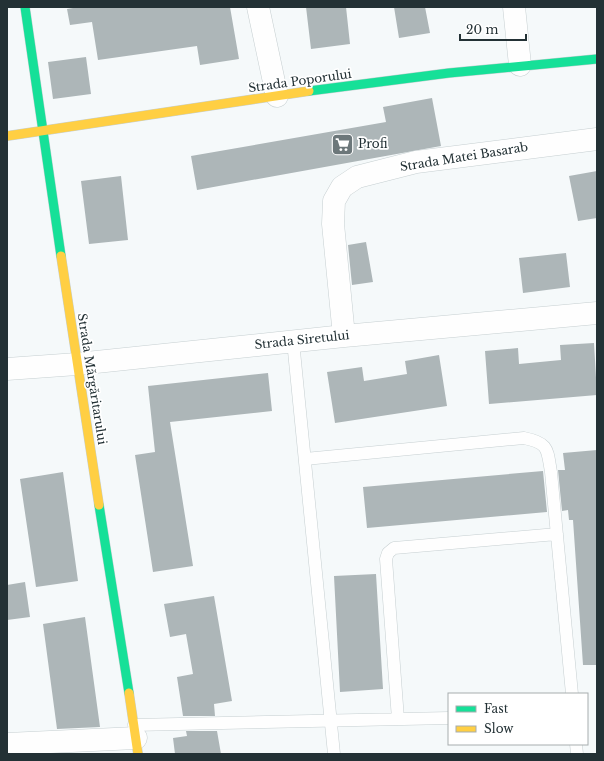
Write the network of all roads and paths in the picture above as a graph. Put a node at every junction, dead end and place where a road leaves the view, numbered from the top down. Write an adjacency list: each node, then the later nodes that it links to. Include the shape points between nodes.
1 (25, 7): 7 (street, Strada Mărgăritarului)
2 (258, 7): 6 (street)
3 (514, 7): 5 (street)
4 (597, 59): 5 (street, Strada Poporului)
5 (520, 65): 6 (street, Strada Poporului)
6 (276, 96): 7 (street, Strada Poporului)
7 (43, 130): 8 (street, Strada Poporului); 13 (street, Strada Mărgăritarului)
8 (7, 136)
9 (597, 139): 11 (street, Strada Matei Basarab, via 416,162 357,176 342,187 334,201 333,224)
10 (597, 313): 11 (street, Strada Siretului)
11 (344, 336): 12 (street, Strada Siretului)
12 (293, 341): 13 (street, Strada Siretului); 15 (lane)
13 (77, 364): 14 (street, Strada Siretului); 21 (street, Strada Mărgăritarului)
14 (7, 369)
15 (305, 459): 16 (lane, via 524,438 539,441 547,451 550,465); 20 (lane)
16 (557, 534): 17 (lane); 19 (lane, via 394,548 388,553 386,559)
17 (572, 693)
18 (448, 718): 19 (lane)
19 (398, 719): 20 (lane)
20 (331, 721): 21 (lane); 23 (lane)
21 (136, 739): 22 (street)
22 (7, 744)
23 (334, 754)

